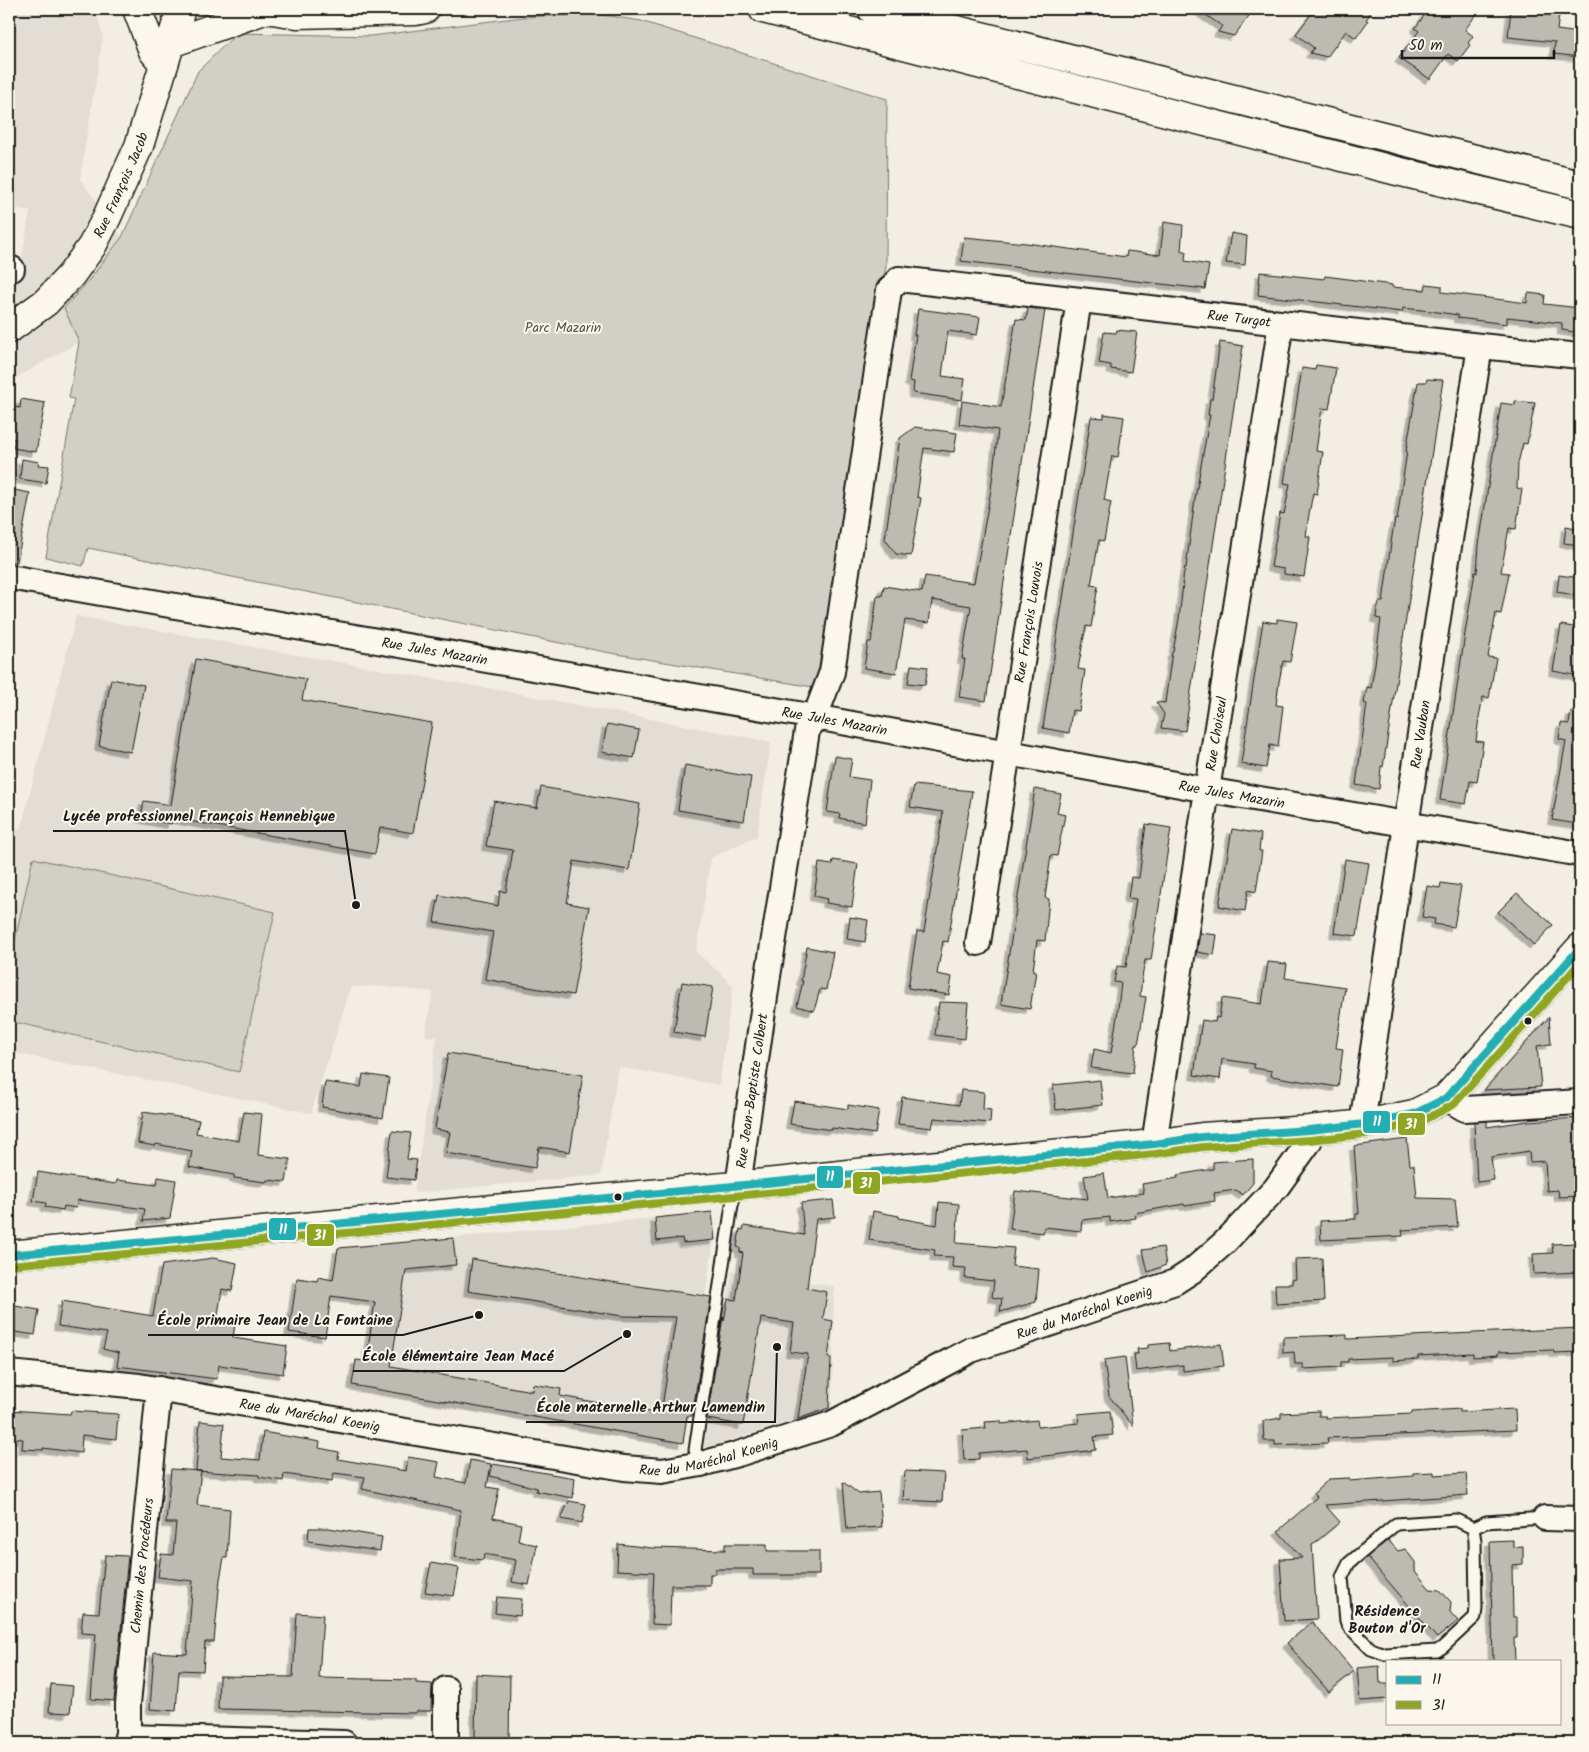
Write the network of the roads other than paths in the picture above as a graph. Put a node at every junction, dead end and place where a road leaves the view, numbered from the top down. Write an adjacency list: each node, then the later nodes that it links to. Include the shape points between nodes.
1 (137, 9): 7 (main road, via 152,51)
2 (181, 9): 7 (main road, Rue François Jacob)
3 (266, 9): 4 (main road, via 296,14); 7 (main road)
4 (425, 9)
5 (763, 9): 9 (main road)
6 (872, 9): 8 (main road)
7 (167, 54): 13 (main road, Rue François Jacob, via 139,146 92,246 46,302)
8 (1580, 185)
9 (1580, 215)
10 (898, 279): 11 (street, Rue Turgot); 17 (street, Rue Jean-Baptiste Colbert, via 889,290 832,672)
11 (1079, 300): 12 (street, Rue Turgot); 18 (street, Rue François Louvois)
12 (1281, 323): 14 (street, Rue Turgot); 19 (street, Rue Choiseul)
13 (9, 329)
14 (1480, 346): 15 (street, Rue Turgot); 20 (street, Rue Vauban)
15 (1580, 356)
16 (9, 577): 17 (street, Rue Jules Mazarin)
17 (815, 717): 18 (street, Rue Jules Mazarin); 29 (street, Rue Jean-Baptiste Colbert, via 807,731)
18 (1009, 752): 19 (street, Rue Jules Mazarin); 22 (street, Rue François Louvois)
19 (1207, 790): 20 (street, Rue Jules Mazarin); 28 (street, Rue Choiseul)
20 (1406, 825): 21 (street, Rue Jules Mazarin); 26 (street, Rue Vauban, via 1364,1111)
21 (1580, 854)
22 (978, 943)
23 (1580, 948): 24 (main road)
24 (1446, 1098): 25 (street, via 1465,1109); 26 (main road, via 1414,1114)
25 (1580, 1102)
26 (1365, 1124): 27 (main road)
27 (1309, 1130): 28 (main road, via 1202,1137); 33 (street, Rue du Maréchal Koenig, via 1309,1142 1276,1188 1225,1242 1175,1282 971,1350 831,1424)
28 (1154, 1144): 29 (main road)
29 (738, 1186): 30 (main road); 33 (lane, Rue Jean-Baptiste Colbert, via 732,1205 695,1450)
30 (9, 1255)
31 (9, 1373): 32 (street, Rue du Maréchal Koenig)
32 (159, 1389): 33 (street, Rue du Maréchal Koenig, via 624,1468 662,1471); 38 (street, Chemin des Procédeurs)
33 (701, 1464)
34 (1545, 1518): 35 (street); 36 (lane, via 1486,1522)
35 (1580, 1519)
36 (1473, 1528): 36 (lane, via 1456,1520 1396,1524 1348,1564 1342,1577 1345,1614 1350,1627 1371,1649 1385,1654 1437,1651 1475,1617)
37 (446, 1689): 40 (street)
38 (127, 1740): 39 (street)
39 (344, 1743)
40 (446, 1743)

